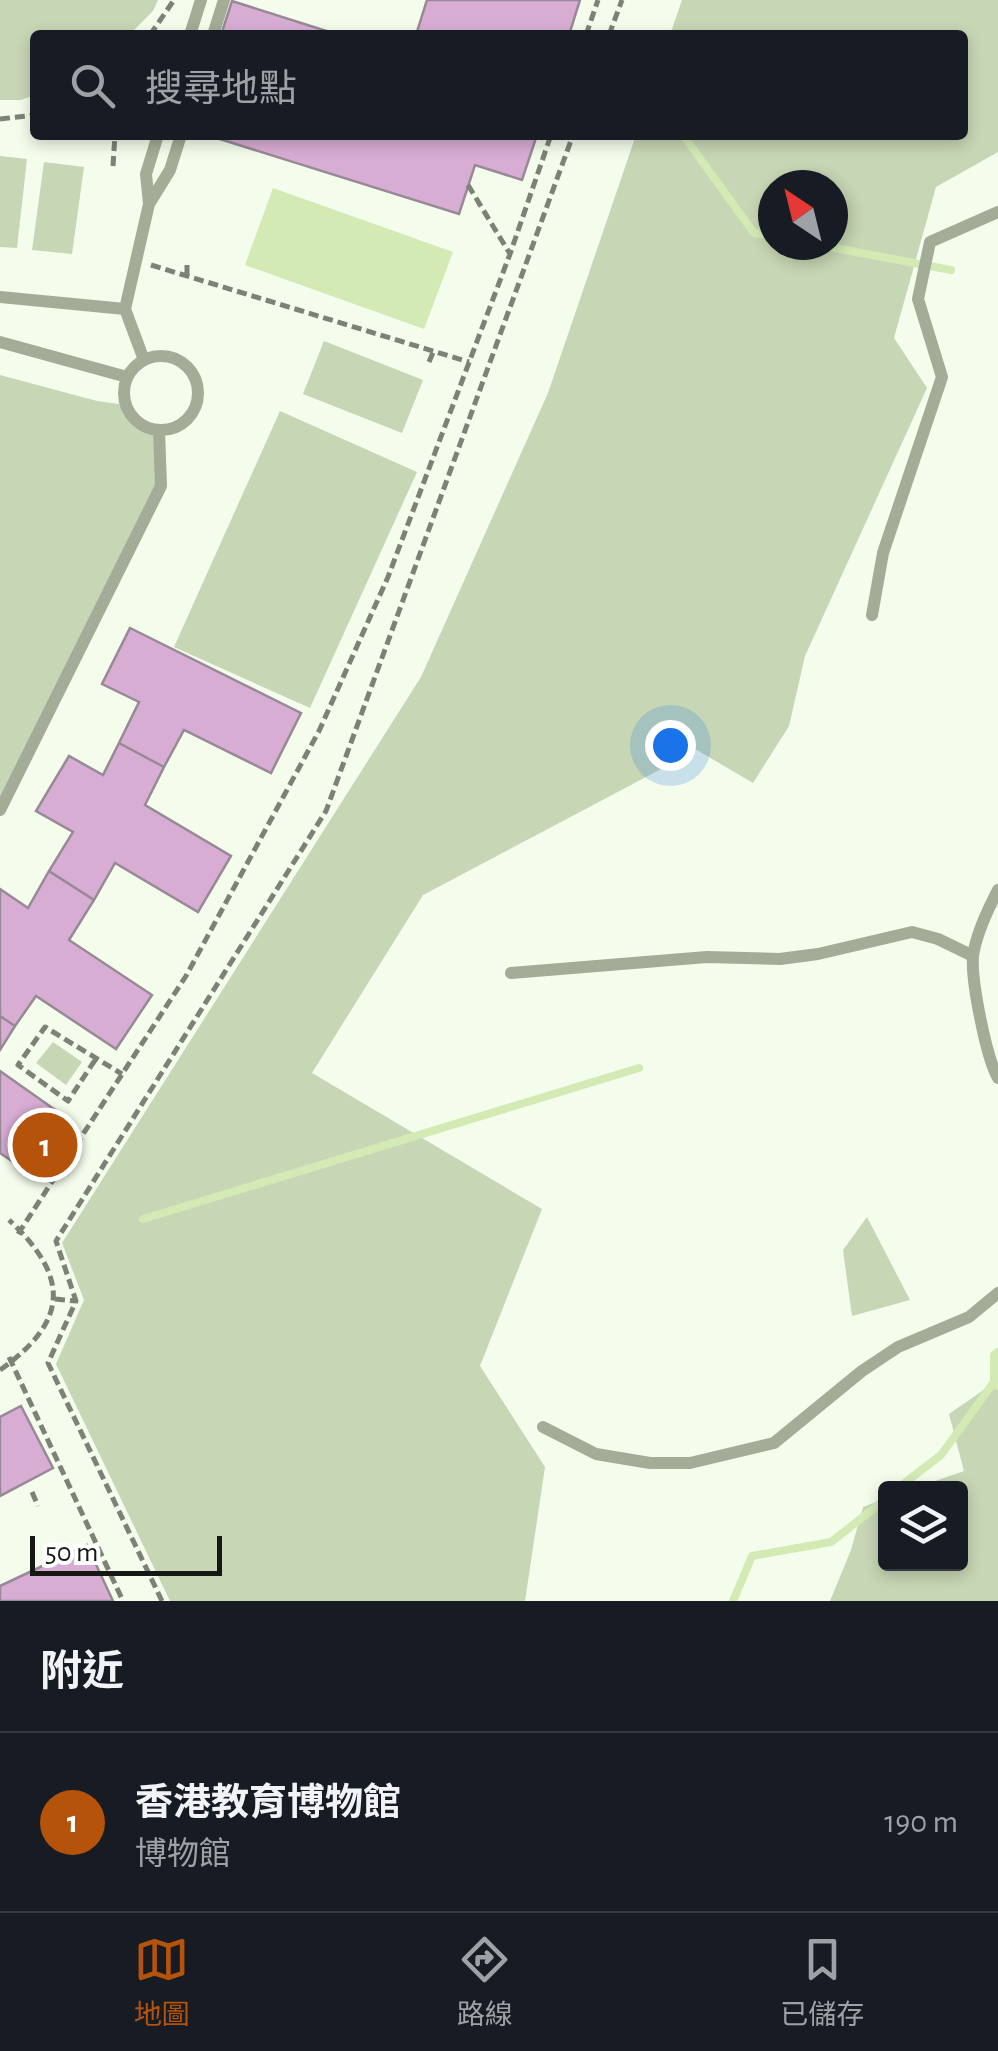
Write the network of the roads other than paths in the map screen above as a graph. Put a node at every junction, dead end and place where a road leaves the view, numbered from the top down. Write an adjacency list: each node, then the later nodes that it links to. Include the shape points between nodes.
1 (201, 0): 3 (lane)
2 (224, 0): 4 (lane)
3 (192, 30)
4 (215, 30)
5 (156, 140): 7 (lane, via 146,174)
6 (179, 140): 7 (lane)
7 (149, 204): 10 (lane)
8 (998, 212): 15 (lane, via 930,242 918,299 942,378 884,553)
9 (0, 296): 10 (lane)
10 (125, 309): 12 (lane)
11 (0, 342): 13 (lane)
12 (144, 360): 13 (lane); 14 (lane, via 168,356 196,379 196,404 182,423)
13 (128, 378): 14 (lane, via 124,396 132,416)
14 (159, 430): 16 (lane, via 161,486)
15 (872, 615)
16 (0, 810)
17 (998, 890): 18 (lane)
18 (973, 956): 19 (lane, via 912,932 780,959 707,957); 20 (lane)
19 (511, 974)
20 (998, 1078)
21 (998, 1293): 22 (lane, via 969,1317 898,1347 862,1371 774,1443 690,1463 650,1463 596,1454)
22 (543, 1427)

